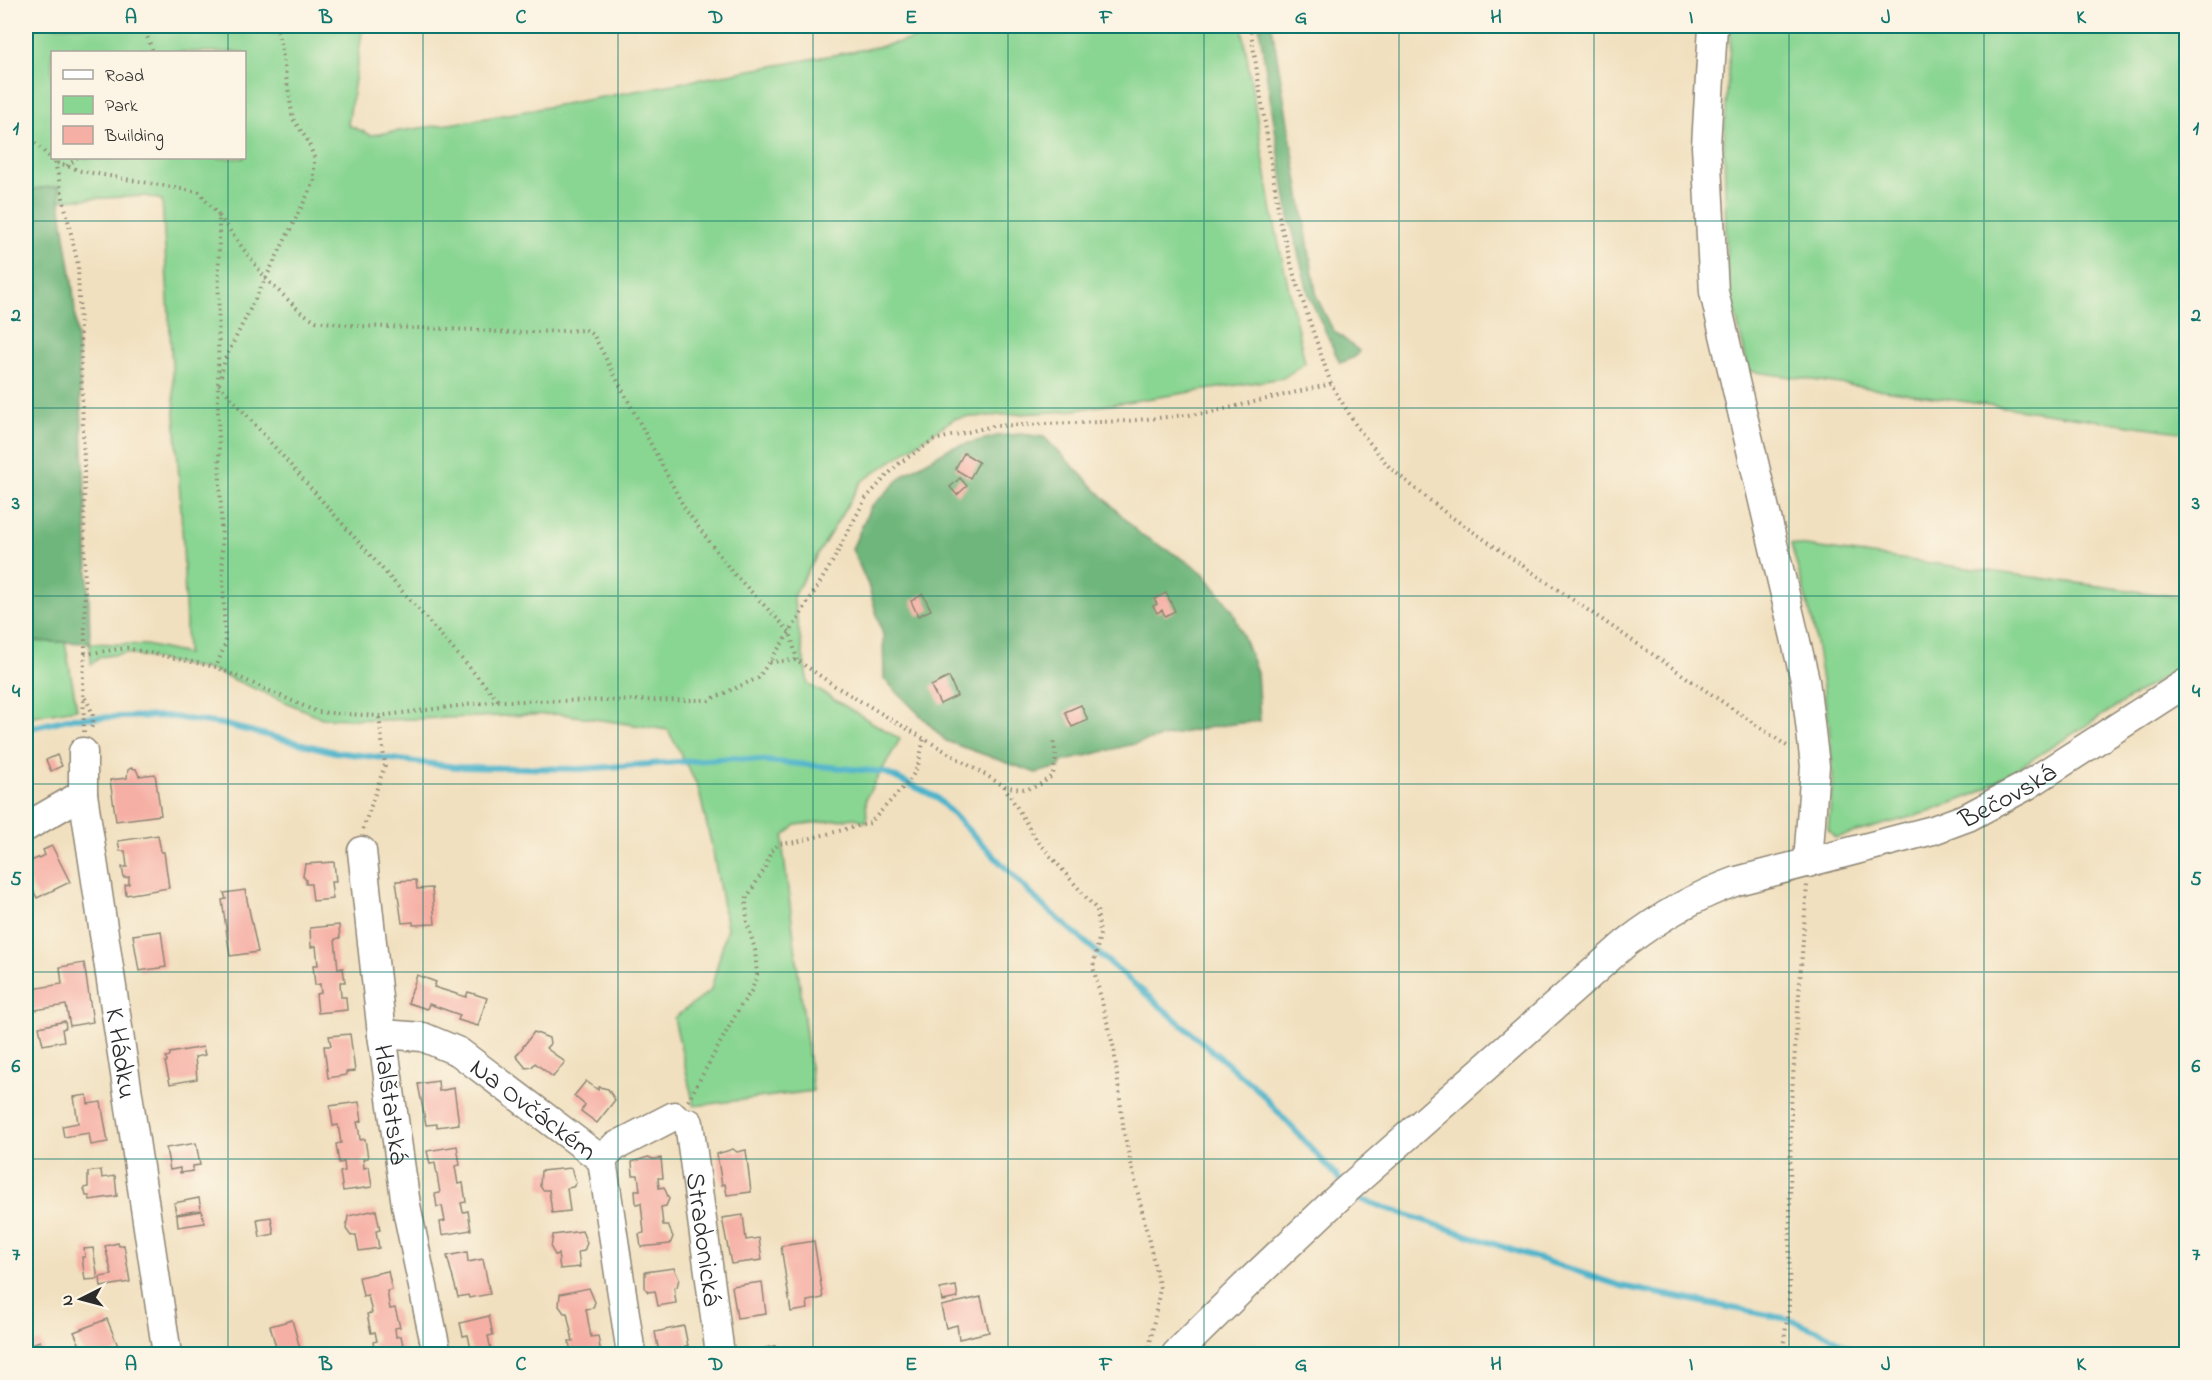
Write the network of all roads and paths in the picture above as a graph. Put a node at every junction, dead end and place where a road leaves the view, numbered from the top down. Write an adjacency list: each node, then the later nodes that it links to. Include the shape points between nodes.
1 (143, 26): 5 (path)
2 (275, 26): 13 (path, via 293,119 308,141 315,171 311,192)
3 (1250, 26): 15 (path, via 1280,221)
4 (1713, 26): 31 (street, via 1706,146 1714,292 1805,680)
5 (153, 51)
6 (26, 135): 7 (path)
7 (51, 158)
8 (52, 159): 10 (path)
9 (76, 159): 11 (path)
10 (55, 162): 11 (path); 17 (path, via 78,265)
11 (67, 166): 12 (path, via 199,192)
12 (219, 216): 13 (path); 14 (path)
13 (265, 278): 14 (path, via 225,359); 16 (path, via 316,321 509,333 586,330 594,336 685,509 732,572)
14 (219, 384): 20 (path, via 225,645); 23 (path)
15 (1331, 384): 16 (path, via 1207,413 1127,421 993,426 934,440 898,464 865,499); 31 (path, via 1357,427 1390,468 1447,513)
16 (790, 632): 18 (path); 19 (path)
17 (85, 654): 20 (path, via 127,648); 22 (path)
18 (797, 660): 19 (path); 28 (path)
19 (769, 662): 23 (path, via 758,678 709,700)
20 (216, 667): 24 (path, via 317,712)
21 (2187, 683): 36 (street, Bečovská, via 1989,807 1933,830)
22 (85, 698): 25 (path, via 92,711); 30 (path)
23 (498, 701): 24 (path)
24 (380, 716): 35 (path, via 385,765 362,832)
25 (93, 725)
26 (26, 727): 27 (path)
27 (28, 737)
28 (924, 738): 32 (path); 38 (path, via 918,766 910,780 870,823 779,844 771,851 746,899 757,975)
29 (1053, 738): 32 (path, via 1053,775 1038,787 1024,790)
30 (83, 752): 33 (street, K Hádku)
31 (1815, 766): 36 (street)
32 (1004, 786): 44 (path, via 1036,839 1097,910 1099,938 1093,967 1114,1049 1124,1133 1160,1289)
33 (83, 794): 34 (street); 40 (street, K Hádku)
34 (26, 827)
35 (362, 851): 37 (street, Halštatská)
36 (1808, 863): 45 (street, Bečovská, via 1709,891 1653,922 1348,1189); 46 (path, via 1791,1105 1789,1307)
37 (382, 1034): 39 (street, Na Ovčáckém, via 423,1037 459,1052); 41 (street, Halštatská, via 406,1205)
38 (684, 1113): 39 (street, via 614,1147); 43 (street, Stradonická)
39 (602, 1161): 42 (street, Na Ovčáckém)
40 (166, 1354)
41 (437, 1354)
42 (631, 1354)
43 (720, 1354)
44 (1149, 1354)
45 (1176, 1354)
46 (1782, 1354)

